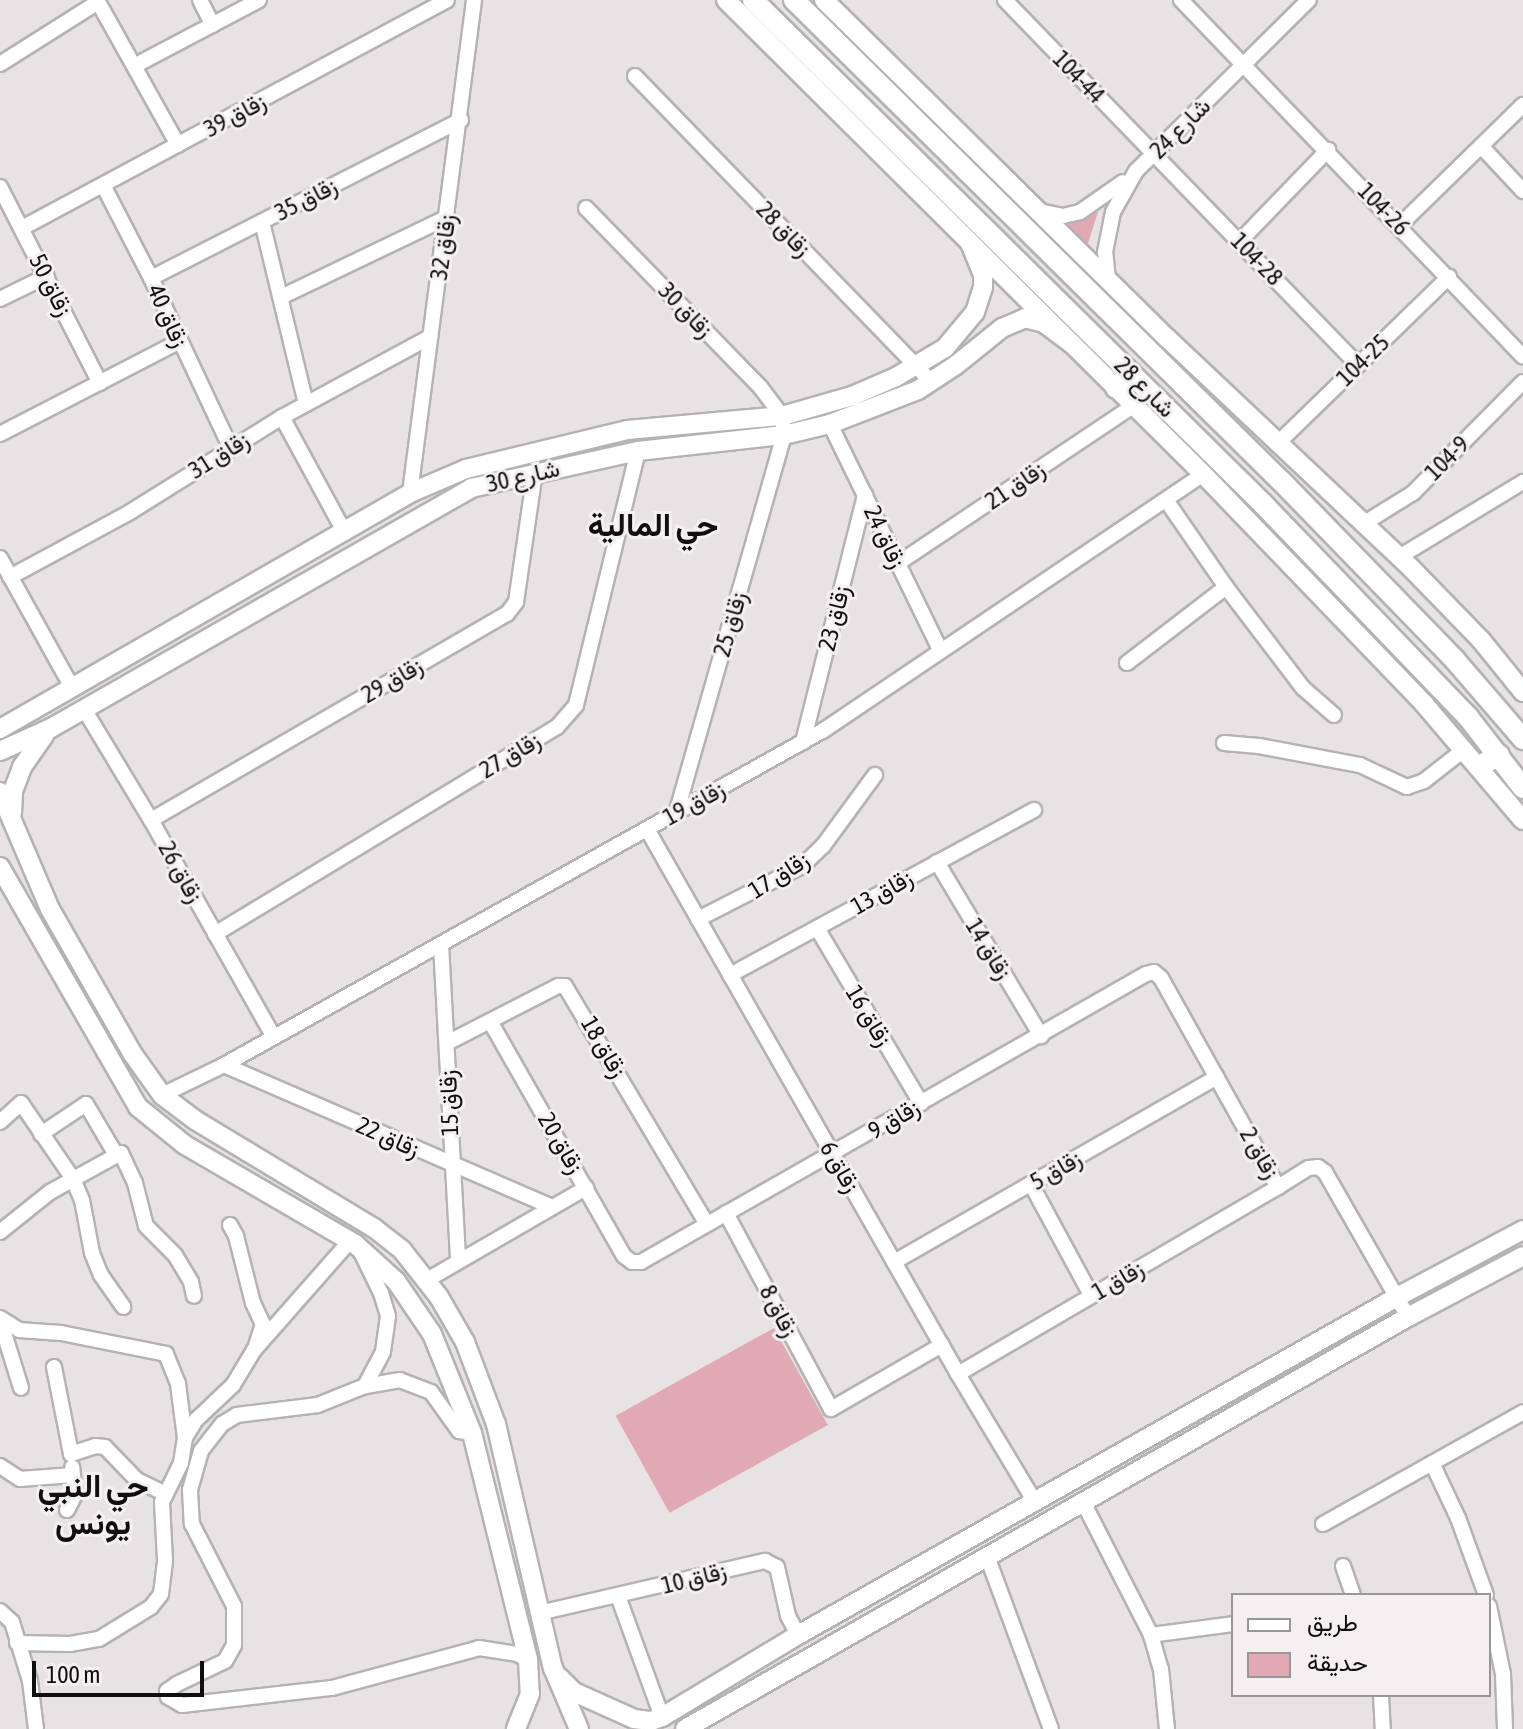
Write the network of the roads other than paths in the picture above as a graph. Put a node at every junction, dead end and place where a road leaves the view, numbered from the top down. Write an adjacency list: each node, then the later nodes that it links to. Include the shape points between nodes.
1 (200, 0): 13 (street)
2 (259, 0): 13 (street)
3 (474, 0): 22 (street, زقاق 32)
4 (726, 0): 20 (main road)
5 (753, 0): 20 (highway, شارع 28)
6 (794, 0): 17 (highway, شارع 28)
7 (824, 0): 14 (main road)
8 (1005, 0): 26 (street, 104-44)
9 (1181, 0): 16 (street, 104-26)
10 (1309, 0): 16 (street, شارع 24)
11 (97, 1): 15 (street); 18 (street)
12 (442, 1): 23 (street, زقاق 39)
13 (213, 25): 18 (street)
14 (874, 49): 17 (highway); 32 (main road)
15 (0, 64)
16 (1244, 64): 25 (street, 104-26); 26 (street, شارع 24)
17 (859, 65): 49 (highway, شارع 28)
18 (134, 66): 23 (street)
19 (635, 76): 52 (street, زقاق 28)
20 (831, 90): 38 (main road); 53 (highway, شارع 28)
21 (1523, 105): 24 (street)
22 (461, 120): 33 (street, زقاق 32); 34 (street, زقاق 35)
23 (178, 145): 28 (street, زقاق 39)
24 (1481, 146): 30 (street); 35 (street)
25 (1328, 150): 35 (street, 104-26); 37 (street)
26 (1154, 153): 27 (street, شارع 24); 37 (street, 104-28)
27 (1136, 171): 32 (street, via 1080,212 1051,216); 42 (street, شارع 24, via 1108,232 1104,266)
28 (103, 185): 36 (street, زقاق 39); 41 (street, زقاق 40)
29 (0, 187): 36 (street, زقاق 50)
30 (1523, 191)
31 (586, 208): 59 (street, زقاق 30)
32 (1038, 210): 42 (main road)
33 (446, 218): 43 (street); 45 (street, زقاق 32)
34 (262, 222): 41 (street, زقاق 35); 43 (street)
35 (1400, 225): 40 (street, 104-26)
36 (22, 228): 39 (street, زقاق 50)
37 (1240, 241): 51 (street, 104-28)
38 (970, 243): 48 (main road); 52 (main road, شارع 30, via 983,275 975,312 955,340)
39 (47, 276): 44 (street); 56 (street, زقاق 50)
40 (1449, 277): 50 (street, 104-26); 51 (street, 104-25)
41 (151, 278): 47 (street, زقاق 40)
42 (1110, 283): 46 (main road)
43 (281, 297): 57 (street)
44 (0, 299)
45 (430, 337): 57 (street, زقاق 31); 71 (street, زقاق 32)
46 (1167, 338): 49 (highway); 64 (main road)
47 (178, 342): 56 (street); 65 (street, زقاق 40)
48 (1073, 345): 53 (main road); 54 (main road, شارع 30, via 1044,323 1025,318 1002,328)
49 (1152, 353): 69 (highway, شارع 28)
50 (1523, 357)
51 (1358, 365): 64 (street, 104-25)
52 (918, 366): 54 (street, زقاق 28); 59 (main road, شارع 30, via 865,391)
53 (1123, 381): 58 (main road); 74 (highway, شارع 28)
54 (932, 382): 61 (main road, شارع 30)
55 (1523, 382): 75 (street, 104-9, via 1413,493)
56 (100, 383): 62 (street)
57 (306, 404): 60 (street, زقاق 31)
58 (1133, 406): 68 (main road); 79 (street, زقاق 21)
59 (782, 416): 63 (street); 71 (main road, شارع 30, via 627,430 466,469)
60 (282, 417): 65 (street, زقاق 31); 76 (street)
61 (830, 424): 63 (main road, شارع 30); 72 (street, زقاق 24)
62 (0, 434)
63 (784, 435): 66 (main road, شارع 30); 103 (street, زقاق 25)
64 (1277, 444): 75 (main road)
65 (230, 447): 80 (street, زقاق 31, via 130,512)
66 (638, 451): 67 (main road, شارع 30); 114 (street, زقاق 27, via 576,705 557,727)
67 (535, 472): 86 (main road, شارع 30, via 471,488 427,511); 104 (street, زقاق 29, via 516,602 507,614)
68 (1203, 474): 73 (street, زقاق 19); 95 (main road)
69 (1282, 482): 74 (highway); 92 (highway, شارع 28, via 1445,649)
70 (1520, 489): 77 (street)
71 (410, 493): 76 (main road, شارع 30)
72 (865, 495): 79 (street, زقاق 24); 93 (street, زقاق 23)
73 (1166, 500): 81 (street); 82 (street, زقاق 19)
74 (1263, 504): 97 (highway, شارع 28, via 1409,653)
75 (1363, 524): 77 (main road)
76 (345, 533): 84 (main road, شارع 30)
77 (1399, 557): 85 (main road, via 1481,640)
78 (0, 558): 80 (street)
79 (897, 564): 82 (street, زقاق 24)
80 (10, 577): 84 (street)
81 (1226, 587): 83 (street); 88 (street, via 1303,688)
82 (940, 650): 93 (street, زقاق 19)
83 (1127, 663)
84 (73, 689): 87 (main road, شارع 30)
85 (1523, 692)
86 (84, 709): 90 (main road, شارع 30); 104 (street, زقاق 26)
87 (36, 710): 89 (main road, via 19,717); 91 (main road, شارع 30)
88 (1334, 715)
89 (0, 716)
90 (51, 728): 96 (main road, شارع 30); 106 (main road, via 17,779 11,805)
91 (0, 729)
92 (1523, 738)
93 (803, 742): 103 (street, زقاق 19)
94 (1224, 743): 95 (street, via 1360,765 1407,787 1424,781)
95 (1465, 749): 98 (main road)
96 (0, 751)
97 (1499, 755): 98 (highway); 100 (highway, شارع 28)
98 (1480, 766): 105 (main road)
99 (875, 775): 112 (street, زقاق 17, via 802,866)
100 (1523, 788)
101 (0, 792): 106 (main road)
102 (1034, 810): 108 (street, زقاق 13)
103 (676, 813): 107 (street, زقاق 19)
104 (151, 820): 114 (street, زقاق 26)
105 (1523, 820)
106 (14, 827): 110 (main road)
107 (647, 829): 112 (street, زقاق 6); 115 (street, زقاق 19)
108 (937, 862): 113 (street, زقاق 13); 119 (street, زقاق 14)
109 (0, 867): 111 (main road)
110 (50, 909): 111 (main road); 124 (main road, via 132,1053)
111 (30, 919): 141 (main road, via 138,1107 185,1145)
112 (698, 919): 117 (street, زقاق 6)
113 (817, 928): 117 (street, زقاق 13); 125 (street, زقاق 16)
114 (215, 934): 120 (street, زقاق 26)
115 (441, 944): 120 (street, زقاق 19); 121 (street, زقاق 15)
116 (1154, 972): 119 (street, زقاق 9); 123 (street, زقاق 2)
117 (730, 975): 129 (street, زقاق 6)
118 (491, 1023): 121 (street, زقاق 18); 134 (street, زقاق 20); 137 (street, زقاق 18, via 558,986 571,990)
119 (1041, 1036): 125 (street, زقاق 9)
120 (274, 1037): 122 (street, زقاق 19)
121 (447, 1043): 130 (street, زقاق 15)
122 (224, 1065): 124 (street, زقاق 19); 130 (street, زقاق 22)
123 (1217, 1077): 132 (street, زقاق 5); 133 (street, زقاق 2)
124 (162, 1095): 146 (main road, via 374,1228)
125 (921, 1103): 129 (street, زقاق 9)
126 (0, 1122): 127 (street, via 21,1103)
127 (41, 1134): 128 (street, via 86,1104); 131 (street)
128 (115, 1153): 131 (street); 148 (street, via 121,1153 128,1167 146,1226 175,1255)
129 (832, 1154): 136 (street, زقاق 9); 145 (street, زقاق 6)
130 (451, 1166): 135 (street, زقاق 22); 143 (street, زقاق 15)
131 (73, 1179): 140 (street); 150 (street, via 92,1253)
132 (1031, 1184): 145 (street, زقاق 5); 147 (street)
133 (1278, 1187): 147 (street, زقاق 1); 149 (street, زقاق 2, via 1309,1168 1325,1172)
134 (586, 1188): 135 (street); 144 (street, زقاق 20)
135 (552, 1207): 143 (street)
136 (726, 1213): 137 (street, زقاق 9); 153 (street, زقاق 8, via 831,1409)
137 (707, 1224): 144 (street, زقاق 9, via 641,1262)
138 (230, 1225): 154 (street, via 263,1324)
139 (1523, 1230): 149 (main road)
140 (0, 1232)
141 (353, 1243): 154 (street); 157 (street, via 388,1316 383,1352); 161 (main road, via 396,1281 426,1324)
142 (1523, 1256): 151 (main road)
143 (458, 1261): 146 (street)
144 (632, 1262)
145 (894, 1262): 153 (street, زقاق 6)
146 (427, 1280): 160 (main road, via 465,1342)
147 (1091, 1295): 156 (street, زقاق 1)
148 (194, 1296)
149 (1397, 1297): 151 (street, زقاق 2); 168 (main road)
150 (123, 1307)
151 (1408, 1317): 169 (main road)
152 (0, 1319): 158 (street); 162 (street, via 19,1330 166,1354 178,1384)
153 (942, 1345): 156 (street, زقاق 6)
154 (254, 1350): 162 (street, via 233,1385)
155 (54, 1367): 163 (street)
156 (958, 1374): 168 (street, زقاق 6)
157 (365, 1386): 161 (street, via 392,1380 416,1383 437,1397 459,1431); 184 (street, via 318,1405 237,1415 222,1424 201,1451 190,1490 192,1524 234,1606 234,1645 225,1661 177,1684 167,1691 168,1697 182,1705 332,1688 479,1648)
158 (21, 1388)
159 (1523, 1412): 164 (street)
160 (496, 1424): 161 (main road); 178 (main road)
161 (472, 1433): 184 (main road)
162 (185, 1438): 167 (street, via 181,1463)
163 (71, 1454): 166 (street); 167 (street, via 105,1447 137,1480)
164 (1432, 1463): 171 (street); 175 (street)
165 (0, 1466): 166 (street, via 20,1479)
166 (73, 1475): 170 (street, via 75,1494)
167 (166, 1494): 183 (street, via 161,1594 151,1607 99,1639)
168 (1035, 1502): 181 (main road)
169 (1083, 1502): 172 (main road); 182 (street)
170 (67, 1510)
171 (1323, 1524)
172 (987, 1556): 191 (main road); 192 (street)
173 (1343, 1566): 174 (street)
174 (1352, 1593)
175 (1485, 1593)
176 (618, 1596): 178 (street, زقاق 10); 181 (street, زقاق 10, via 771,1562 780,1574 788,1616); 187 (street)
177 (0, 1611): 183 (street, via 12,1622)
178 (539, 1613): 185 (main road)
179 (1491, 1616): 195 (street, via 1503,1674)
180 (1231, 1624): 182 (street)
181 (798, 1635): 187 (main road)
182 (1151, 1635): 193 (street, via 1161,1669)
183 (17, 1643): 188 (street, via 30,1681)
184 (528, 1660): 189 (main road, via 530,1694)
185 (553, 1668): 187 (main road, via 568,1688 583,1696 640,1721); 190 (main road)
186 (1381, 1697): 194 (street)
187 (662, 1717)
188 (36, 1729)
189 (516, 1729)
190 (579, 1729)
191 (685, 1729)
192 (1051, 1729)
193 (1167, 1729)
194 (1383, 1729)
195 (1505, 1729)

